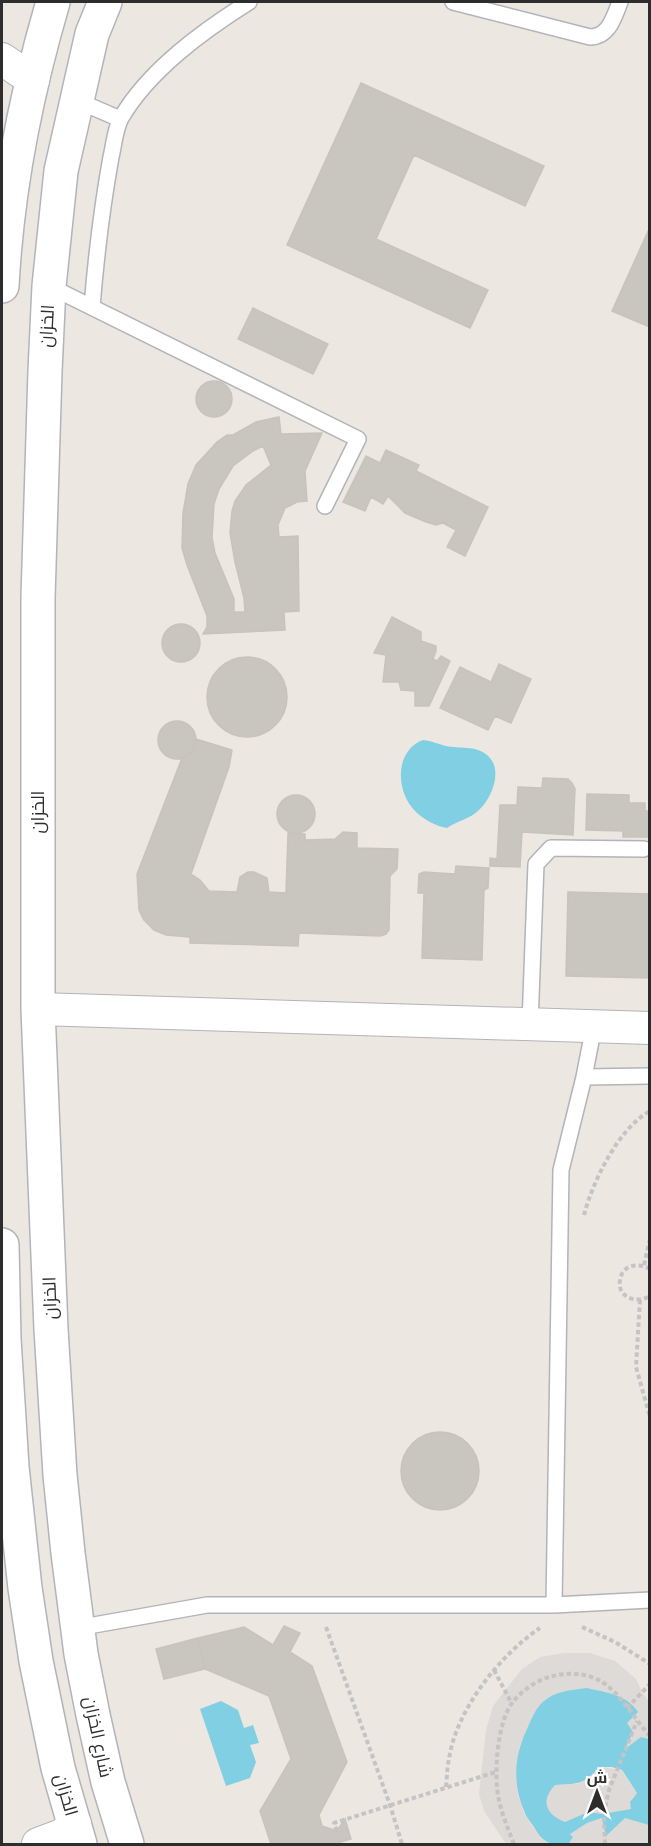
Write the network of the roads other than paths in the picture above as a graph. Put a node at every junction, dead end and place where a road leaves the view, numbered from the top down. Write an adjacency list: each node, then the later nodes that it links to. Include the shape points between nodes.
1 (52, 2): 9 (main road)
2 (105, 2): 7 (main road, الخزان)
3 (123, 2): 7 (main road)
4 (249, 2): 11 (lane, via 158,71)
5 (453, 2): 6 (lane, via 590,37 605,32)
6 (620, 2)
7 (92, 34): 10 (main road, الخزان)
8 (2, 59): 9 (street)
9 (33, 80): 12 (main road, via 15,165)
10 (76, 100): 11 (lane); 13 (main road, الخزان, via 61,171)
11 (120, 119): 14 (lane, via 100,222)
12 (2, 286)
13 (49, 286): 14 (lane); 17 (main road, الخزان, via 39,598)
14 (92, 307): 15 (lane, via 358,439)
15 (325, 506)
16 (644, 849): 18 (lane, via 552,848 536,864)
17 (39, 1009): 18 (street); 27 (main road, الخزان, via 59,1464)
18 (530, 1024): 19 (street)
19 (594, 1026): 20 (street); 22 (lane)
20 (650, 1029)
21 (650, 1076): 22 (lane)
22 (584, 1077): 26 (lane, via 561,1170)
23 (2, 1245): 24 (main road, الخزان)
24 (3, 1339): 28 (main road, الخزان, via 25,1588 58,1768)
25 (650, 1600): 26 (lane)
26 (554, 1605): 27 (lane, via 207,1605)
27 (77, 1628): 30 (main road, شارع الخزان, via 100,1750)
28 (77, 1834): 29 (street, via 62,1835)
29 (38, 1845)
30 (127, 1845)

